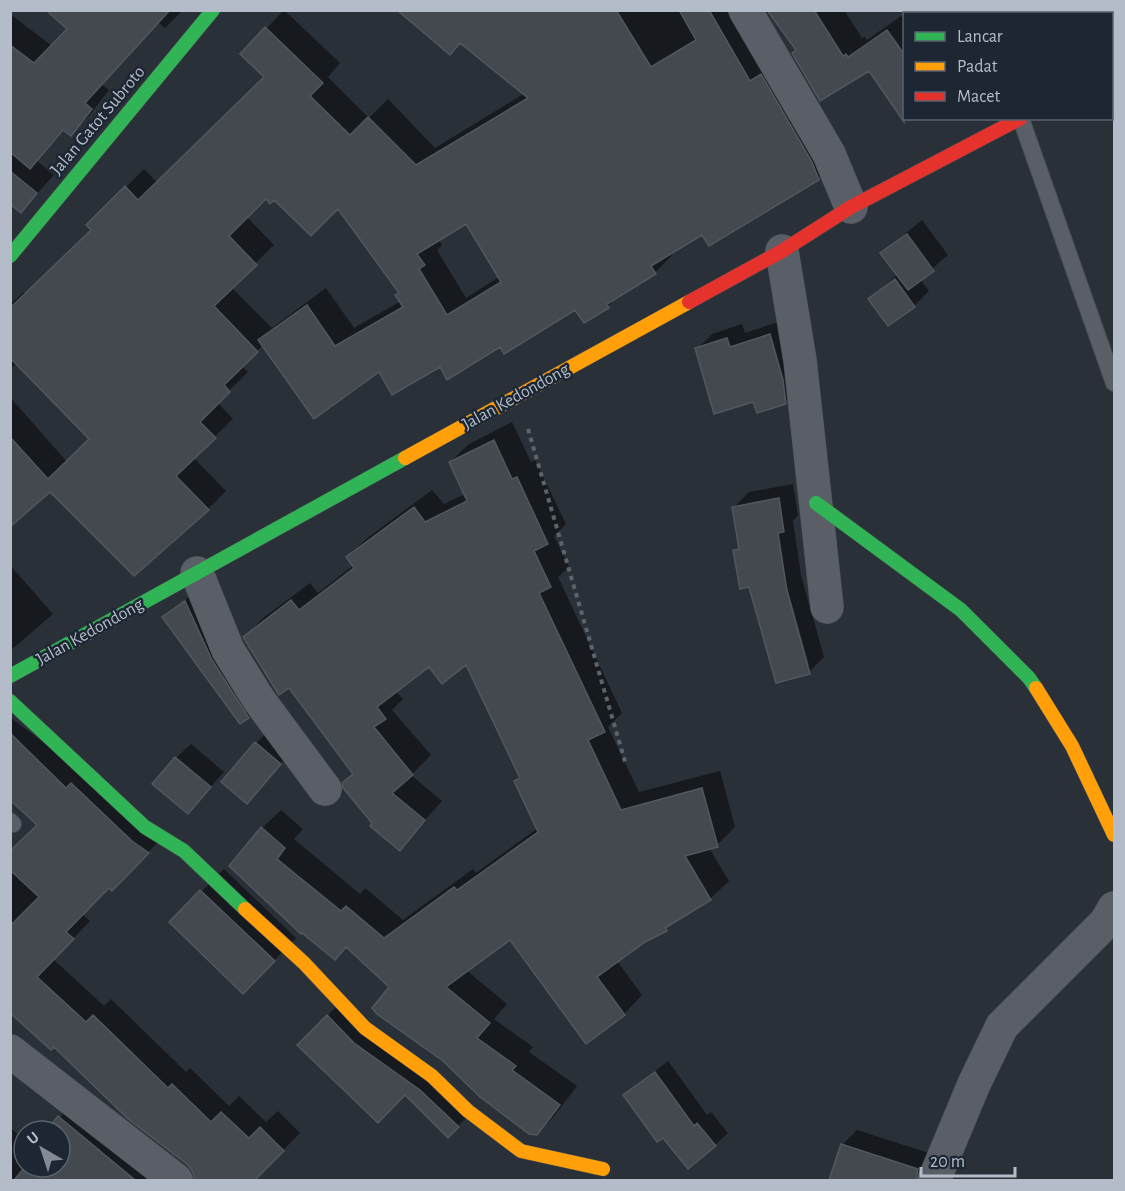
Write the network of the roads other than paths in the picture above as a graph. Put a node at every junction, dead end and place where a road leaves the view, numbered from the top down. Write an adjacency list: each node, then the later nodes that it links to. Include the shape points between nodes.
1 (213, 10): 6 (street, Jalan Gatot Subroto)
2 (745, 10): 5 (street, via 829,154)
3 (1019, 120): 5 (street, Jalan Kedondong)
4 (1021, 120): 8 (lane)
5 (851, 207): 7 (street, Jalan Kedondong)
6 (14, 244)
7 (782, 251): 9 (street, via 800,360); 10 (street, Jalan Kedondong)
8 (1114, 383)
9 (816, 503): 11 (street); 15 (street, via 961,610 1029,678 1072,746)
10 (197, 573): 12 (street, Jalan Kedondong); 14 (street, via 228,650 259,700)
11 (827, 607)
12 (10, 676)
13 (10, 701): 18 (street, via 145,827 184,851 225,887 365,1028 432,1076 468,1111 521,1151)
14 (325, 789)
15 (1114, 835)
16 (1114, 908): 20 (street, via 1106,922 1002,1026)
17 (10, 1051): 19 (street)
18 (603, 1169)
19 (176, 1180)
20 (934, 1180)

